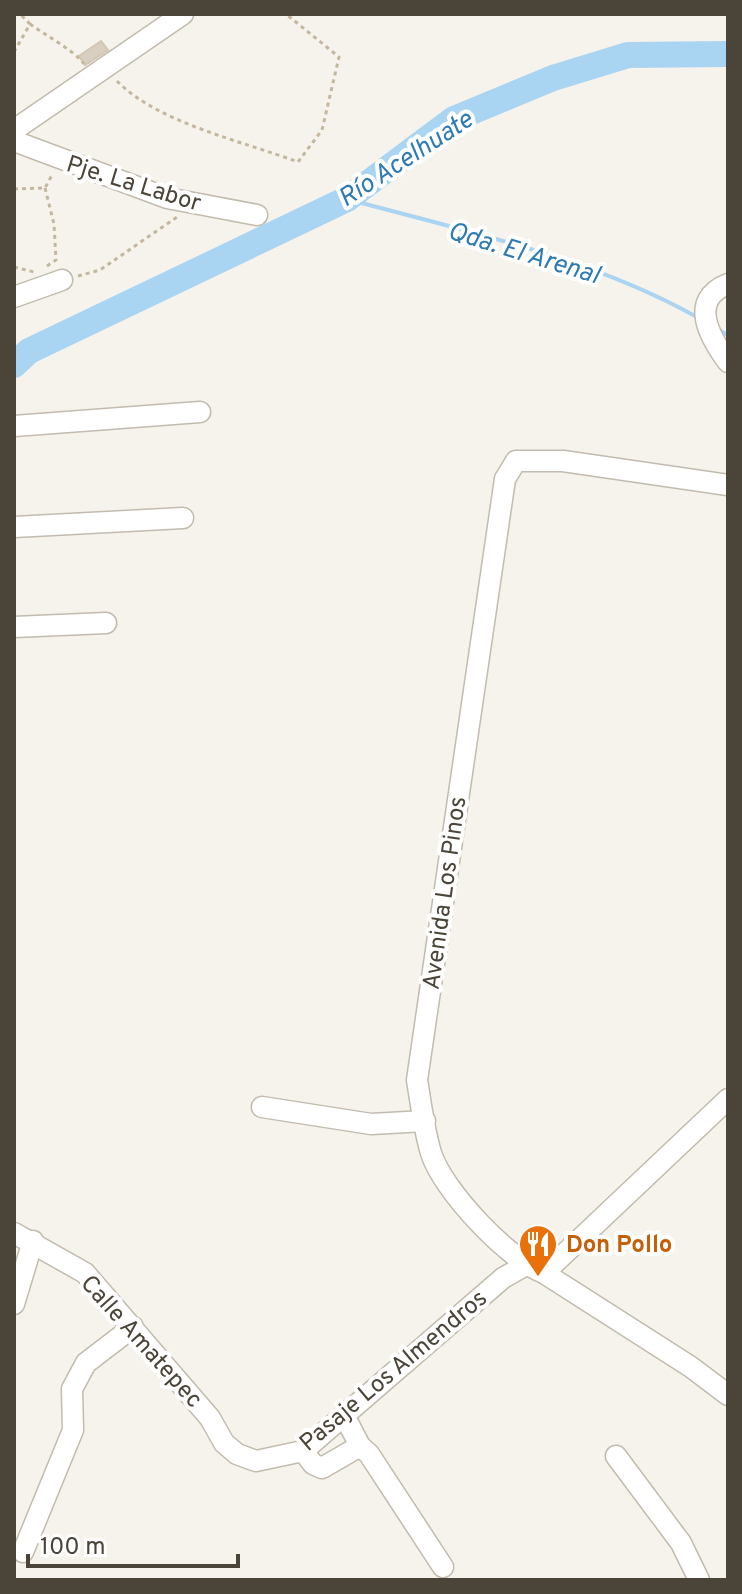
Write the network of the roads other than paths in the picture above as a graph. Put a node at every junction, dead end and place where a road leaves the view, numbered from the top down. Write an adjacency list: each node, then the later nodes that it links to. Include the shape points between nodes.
1 (183, 14): 2 (street)
2 (14, 130)
3 (14, 141): 4 (street, Pje. La Labor, via 192,204)
4 (257, 215)
5 (56, 273): 7 (street)
6 (728, 284): 8 (street, via 707,303 706,323 708,336)
7 (14, 297)
8 (728, 362)
9 (200, 412): 10 (street)
10 (14, 426)
11 (728, 485): 18 (street, Avenida Los Pinos, via 563,461 516,461 505,479 417,1080)
12 (183, 518): 13 (street)
13 (14, 527)
14 (106, 623): 15 (street)
15 (14, 627)
16 (728, 1099): 21 (street)
17 (262, 1107): 18 (street, via 371,1124)
18 (425, 1121): 20 (street, Avenida Los Pinos, via 432,1156 455,1193)
19 (21, 1236): 22 (street); 23 (street, Calle Amatepec, via 85,1273)
20 (524, 1266): 21 (street, Avenida Los Pinos); 25 (street, Pasaje Los Almendros, via 503,1278)
21 (544, 1273): 24 (street, Avenida Los Pinos)
22 (14, 1304)
23 (133, 1327): 29 (street, Calle Amatepec, via 210,1418 224,1443); 30 (street, via 86,1363 72,1389 73,1430)
24 (728, 1395)
25 (344, 1415): 26 (street); 27 (street, Pasaje Los Almendros)
26 (360, 1446): 27 (street, via 322,1468); 31 (street)
27 (303, 1451): 29 (street, Pasaje Los Almendros)
28 (616, 1456): 32 (street, via 681,1543)
29 (256, 1461)
30 (23, 1552)
31 (443, 1567)
32 (699, 1580)

